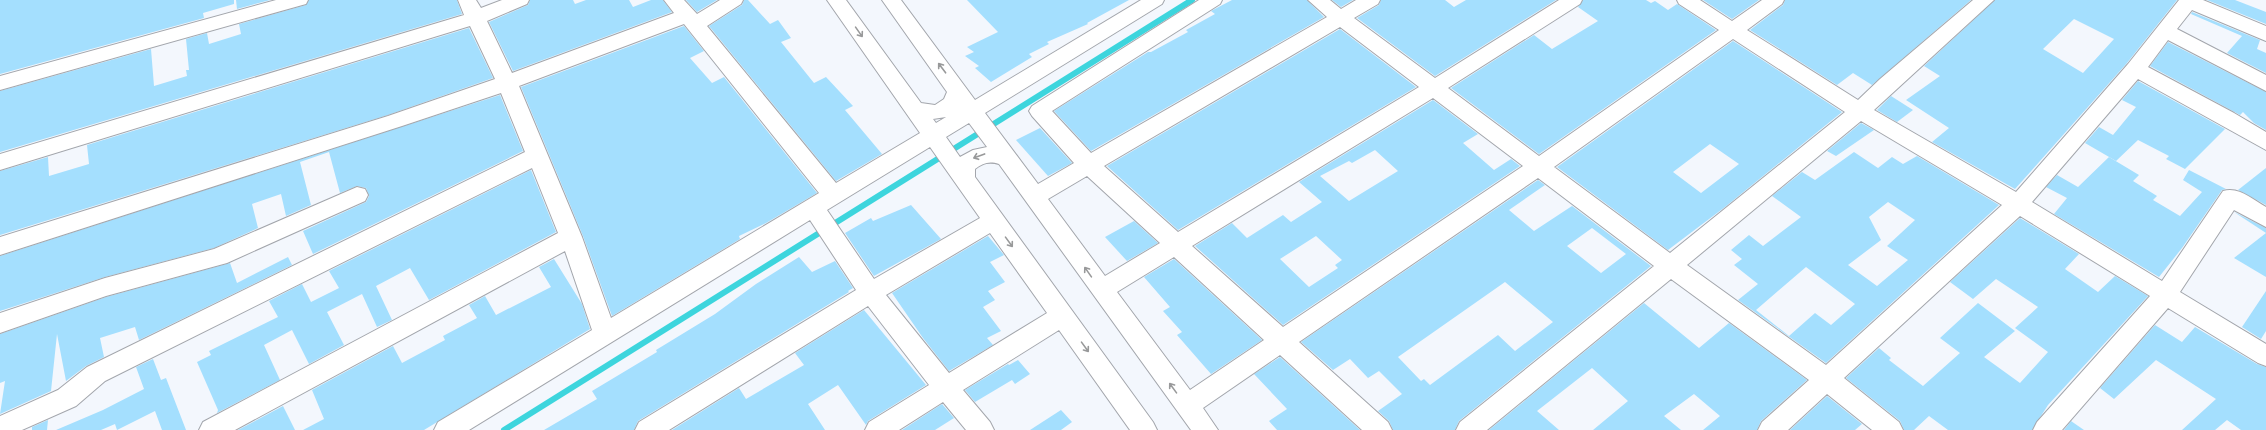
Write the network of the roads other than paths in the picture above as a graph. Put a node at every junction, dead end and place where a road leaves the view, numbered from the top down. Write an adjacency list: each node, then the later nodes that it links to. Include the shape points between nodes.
1 (299, 0): 23 (street)
2 (520, 0): 16 (street)
3 (673, 0): 18 (street)
4 (734, 0): 18 (street)
5 (836, 0): 28 (street, one-way to 28)
6 (891, 0): 27 (street, one-way to 6)
7 (1213, 0): 36 (street, via 1039,111)
8 (1317, 0): 17 (street)
9 (1371, 0): 17 (street)
10 (1573, 0): 26 (street)
11 (1686, 0): 19 (street)
12 (1775, 0): 19 (street)
13 (1985, 0): 30 (street, via 1887,84)
14 (2189, 0): 20 (street); 21 (street)
15 (1147, 2): 29 (street)
16 (471, 9): 24 (street); 35 (street)
17 (1340, 18): 26 (street); 36 (street)
18 (691, 19): 24 (street); 40 (street)
19 (1733, 29): 30 (street); 37 (street)
20 (2166, 32): 22 (street); 25 (street)
21 (2266, 34)
22 (2135, 69): 32 (street); 42 (street)
23 (0, 83)
24 (507, 83): 33 (street); 48 (street)
25 (2266, 84)
26 (1434, 88): 37 (street); 47 (street)
27 (958, 90): 28 (street, via 954,103 944,110 928,113); 29 (street)
28 (913, 108): 31 (street)
29 (973, 111): 31 (street); 34 (street)
30 (1860, 111): 42 (street); 49 (street)
31 (933, 135): 38 (street); 40 (street)
32 (2266, 142)
33 (537, 156): 46 (street); 61 (street, via 96,374 67,398)
34 (1008, 159): 38 (street, one-way to 38, via 991,153 975,156); 41 (street)
35 (0, 162)
36 (1088, 164): 41 (street); 47 (street)
37 (1538, 167): 49 (street); 56 (street)
38 (959, 172): 45 (street)
39 (357, 194): 54 (street, via 220,257 104,287)
40 (832, 195): 43 (street)
41 (1035, 196): 50 (street, one-way to 41)
42 (2018, 204): 52 (street); 58 (street)
43 (813, 207): 51 (street, via 831,237); 55 (street)
44 (2266, 218): 52 (street, via 2231,196)
45 (994, 220): 51 (street); 53 (street, one-way to 53)
46 (571, 237): 55 (street); 62 (street)
47 (1177, 245): 50 (street); 56 (street)
48 (0, 246)
49 (1669, 266): 58 (street); 70 (street)
50 (1101, 290): 60 (street, one-way to 50)
51 (871, 292): 59 (street); 64 (street)
52 (2165, 295): 57 (street); 73 (street)
53 (1062, 316): 59 (street); 67 (street, one-way to 67)
54 (0, 323)
55 (605, 334): 63 (street)
56 (1283, 341): 60 (street); 69 (street)
57 (2266, 356)
58 (1828, 380): 71 (street); 72 (street)
59 (946, 388): 65 (street); 66 (street)
60 (1186, 406): 68 (street)
61 (0, 428)
62 (212, 430)
63 (447, 430)
64 (648, 430)
65 (878, 430)
66 (981, 430)
67 (1144, 430)
68 (1205, 430)
69 (1379, 430)
70 (1469, 430)
71 (1771, 430)
72 (1890, 430)
73 (2046, 430)

